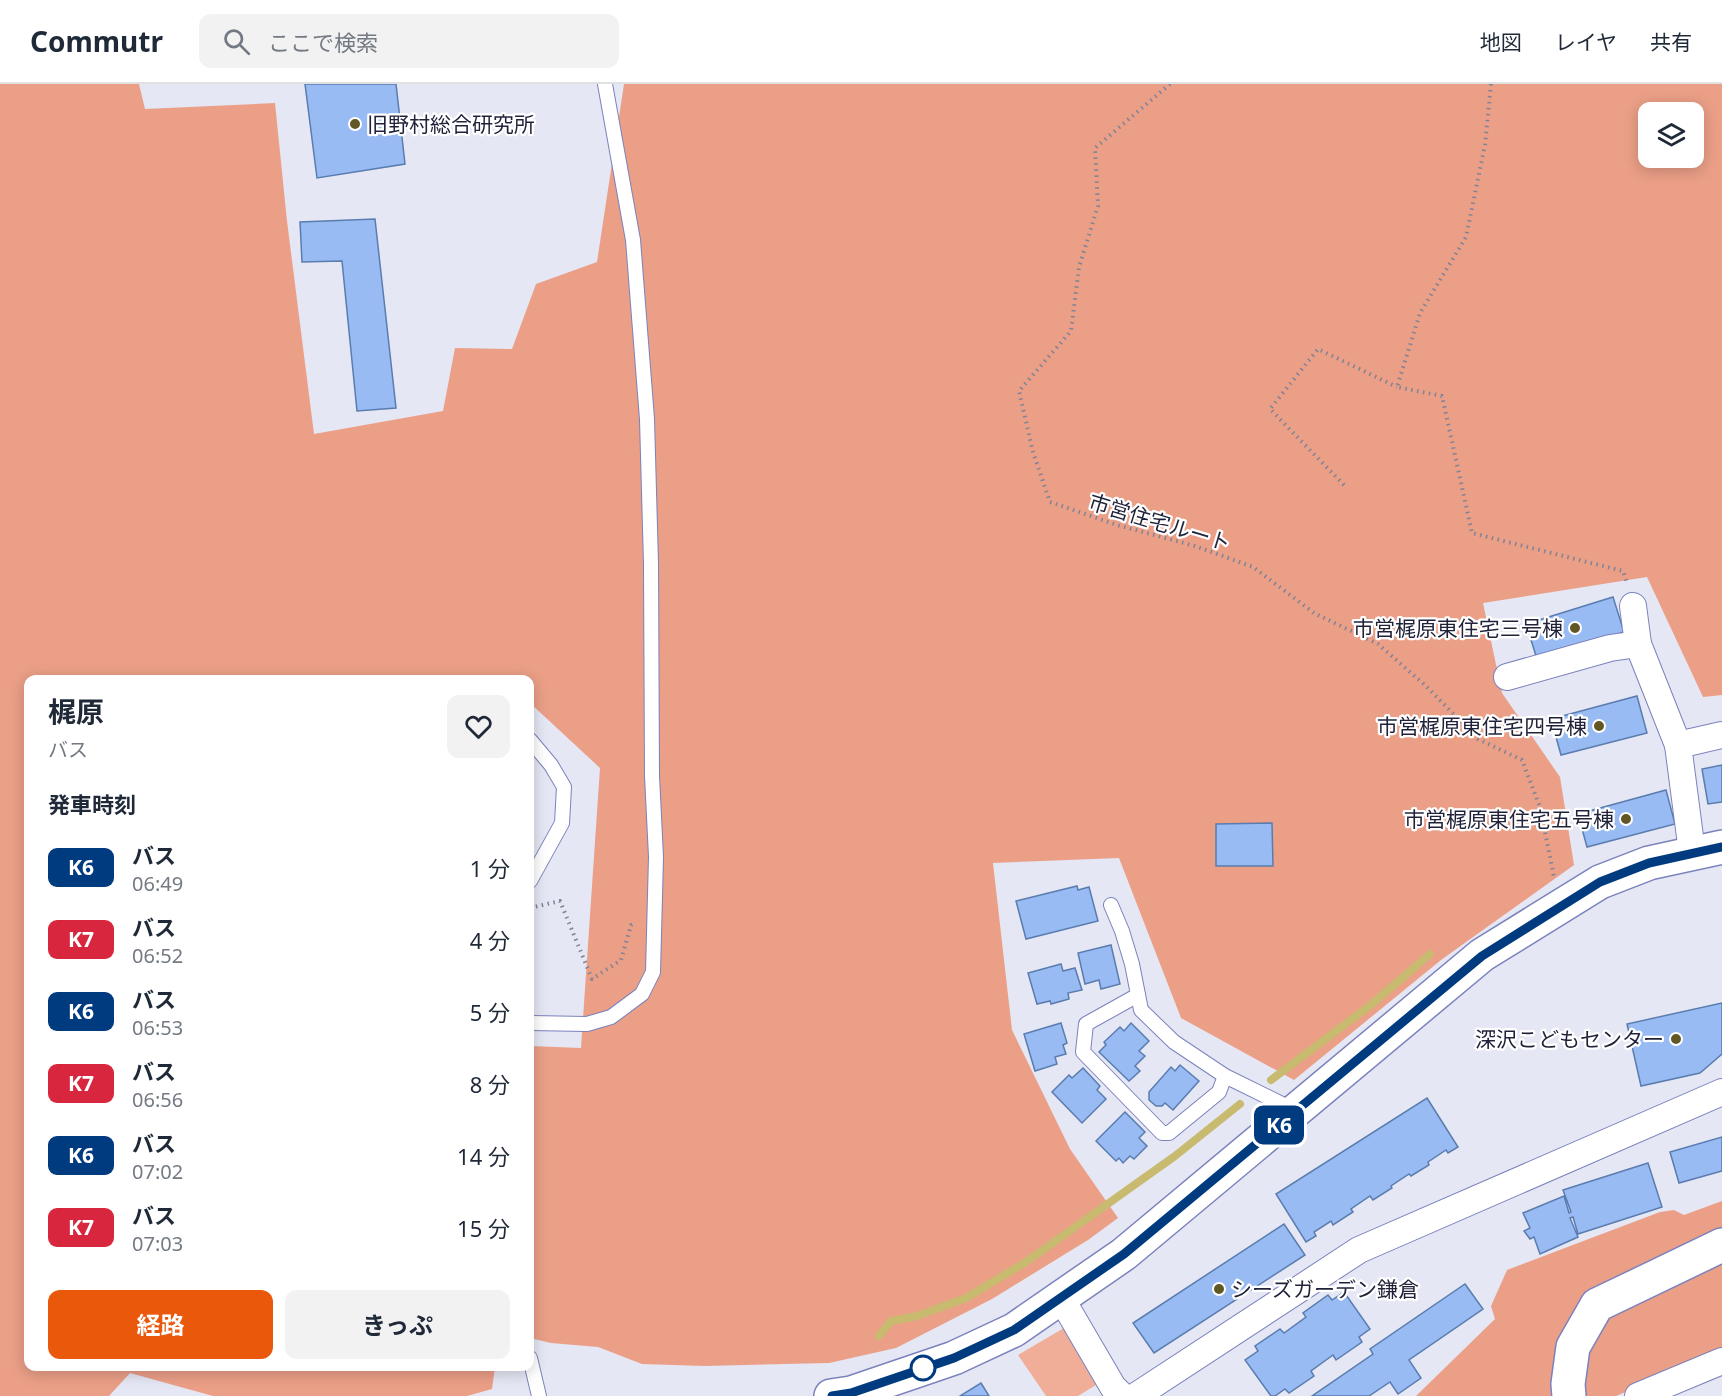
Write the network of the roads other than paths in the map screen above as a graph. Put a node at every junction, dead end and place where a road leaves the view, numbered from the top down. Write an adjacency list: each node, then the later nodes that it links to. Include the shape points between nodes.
1 (605, 84): 12 (lane, via 633,240 647,419 656,857 653,972 642,993 611,1017 587,1024)
2 (1633, 606): 3 (street)
3 (1638, 644): 4 (street); 7 (street)
4 (1507, 677)
5 (1722, 735): 7 (street)
6 (534, 745): 9 (lane, via 564,788 562,823)
7 (1678, 745): 8 (street)
8 (1707, 850): 15 (street, via 1649,863 1600,882 1558,907 1482,956)
9 (534, 874)
10 (1111, 905): 11 (lane, via 1132,964)
11 (1138, 995): 13 (lane, via 1141,1010 1174,1042); 13 (lane, via 1086,1024 1083,1052 1162,1133 1168,1133 1219,1092)
12 (534, 1023)
13 (1225, 1076): 15 (lane)
14 (1722, 1092): 20 (street, via 1359,1250)
15 (1296, 1111): 17 (street, via 1124,1254)
16 (1722, 1245): 23 (street, via 1598,1305 1573,1347)
17 (1061, 1298): 20 (street); 21 (street, via 1014,1330 954,1358)
18 (1722, 1361): 24 (street)
19 (533, 1371): 22 (lane)
20 (1117, 1394)
21 (845, 1395)
22 (539, 1396)
23 (1569, 1396)
24 (1638, 1396)

